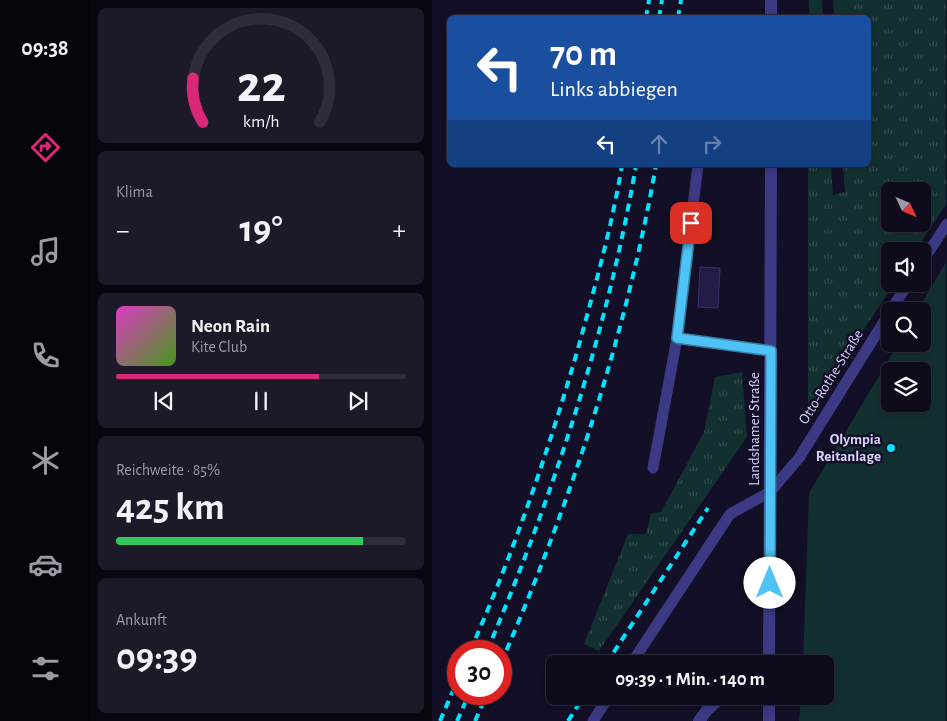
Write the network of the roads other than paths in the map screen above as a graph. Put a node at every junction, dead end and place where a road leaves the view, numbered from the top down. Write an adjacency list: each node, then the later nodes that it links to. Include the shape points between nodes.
1 (771, 0): 2 (street)
2 (771, 15)
3 (698, 167): 8 (lane)
4 (771, 167): 9 (street, Landshamer Straße)
5 (946, 224): 6 (lane)
6 (931, 248)
7 (881, 326): 11 (lane, Otto-Rothe-Straße, via 799,458)
8 (677, 338): 9 (lane); 10 (lane)
9 (771, 351): 11 (street, Landshamer Straße)
10 (653, 468)
11 (770, 492): 12 (lane, via 730,514); 13 (street, Landshamer Straße)
12 (637, 655)
13 (769, 655)
14 (604, 705): 17 (lane)
15 (712, 705): 18 (street)
16 (769, 705): 19 (street)
17 (593, 721)
18 (699, 721)
19 (770, 721)

